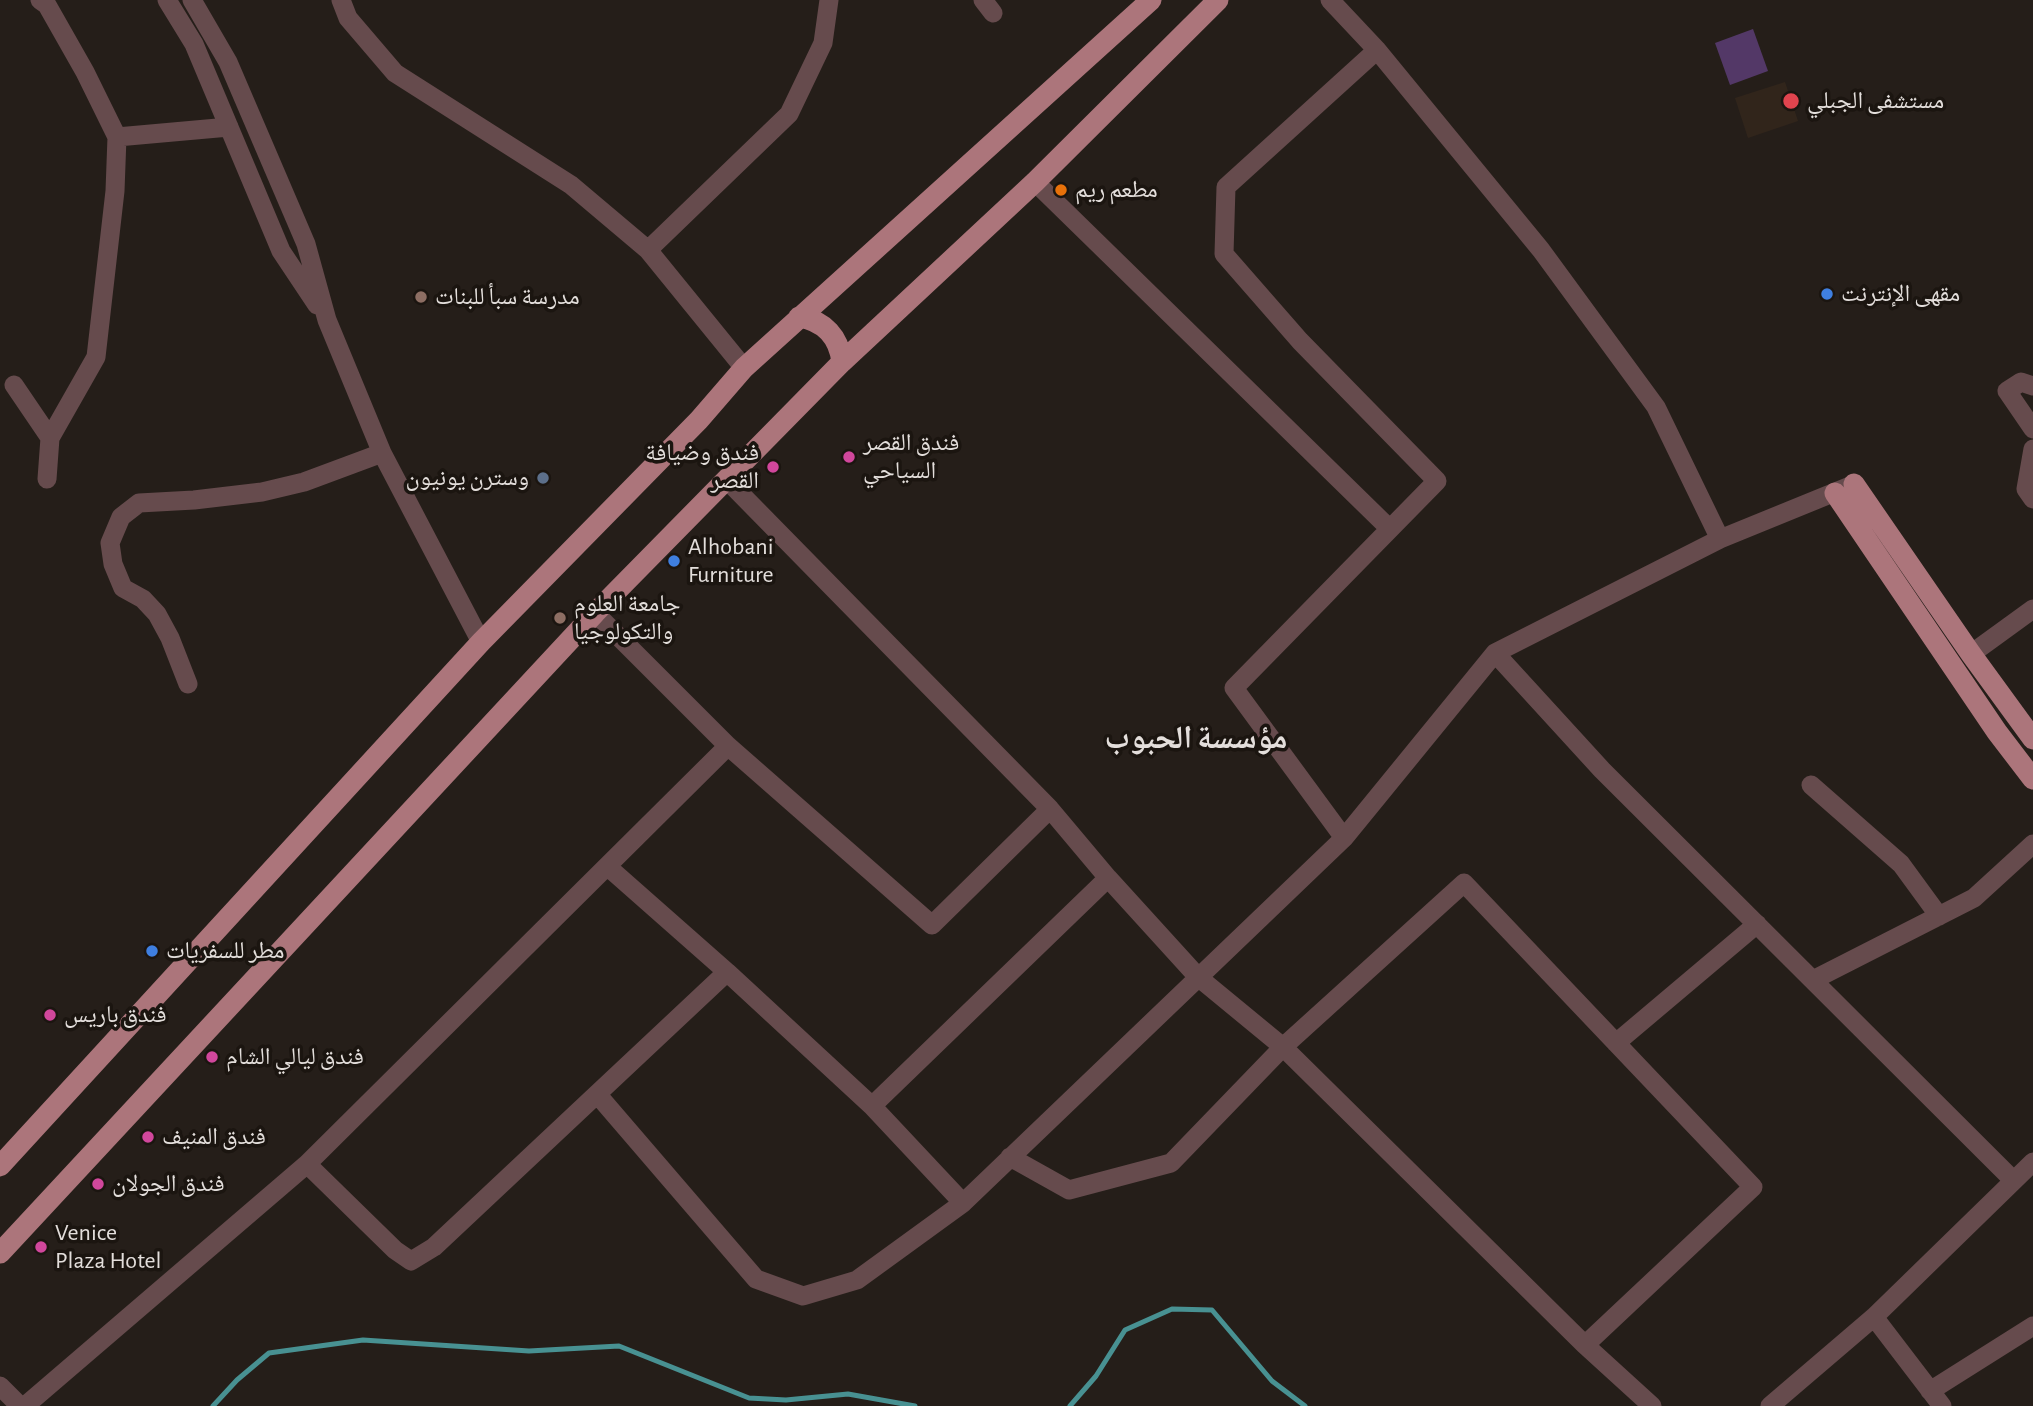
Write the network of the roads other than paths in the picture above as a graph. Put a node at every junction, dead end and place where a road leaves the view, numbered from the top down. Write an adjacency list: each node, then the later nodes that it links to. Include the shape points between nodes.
1 (40, 0): 11 (street, via 85,72)
2 (167, 0): 10 (street, via 194,44)
3 (192, 0): 15 (street, via 228,62 300,232)
4 (341, 0): 13 (street, via 348,18 395,73 571,185)
5 (829, 0): 13 (street, via 823,43 789,114)
6 (1151, 0): 14 (main road)
7 (1218, 0): 12 (main road)
8 (1330, 0): 9 (street)
9 (1377, 50): 28 (street, via 1226,187 1224,254 1300,341 1437,481); 29 (street, via 1541,250 1656,407)
10 (229, 127): 11 (street); 15 (street, via 281,251)
11 (117, 137): 21 (street, via 96,357)
12 (1035, 182): 16 (main road); 28 (street)
13 (648, 250): 17 (street)
14 (799, 317): 16 (main road, via 830,331); 17 (main road)
15 (327, 320): 23 (street)
16 (842, 362): 25 (main road)
17 (744, 368): 32 (main road, via 699,420)
18 (14, 385): 21 (street)
19 (2033, 386): 20 (street, via 2021,382 2007,391)
20 (2033, 429)
21 (50, 438): 24 (street)
22 (2033, 449): 27 (street, via 2026,489)
23 (382, 453): 32 (street); 35 (street, via 304,482 262,492 139,503 121,517 110,542 113,564 123,588 157,614)
24 (47, 479)
25 (726, 479): 31 (main road); 40 (street)
26 (1844, 489): 29 (street); 34 (main road); 38 (main road, via 1990,721)
27 (2033, 499)
28 (1390, 529): 41 (street, via 1234,688)
29 (1720, 539): 33 (street)
30 (2033, 609): 34 (street)
31 (595, 613): 37 (street); 60 (main road)
32 (481, 642): 57 (main road)
33 (1494, 653): 41 (street); 46 (street, via 1602,770)
34 (1971, 654): 36 (main road)
35 (188, 684)
36 (2033, 738)
37 (728, 746): 40 (street, via 932,925); 43 (street)
38 (2033, 779)
39 (1811, 785): 45 (street, via 1901,864)
40 (1050, 809): 44 (street)
41 (1344, 838): 48 (street)
42 (2033, 844): 45 (street, via 1974,898)
43 (608, 867): 47 (street); 56 (street)
44 (1108, 878): 48 (street); 53 (street)
45 (1939, 916): 49 (street)
46 (1757, 923): 49 (street); 50 (street)
47 (727, 972): 52 (street); 53 (street)
48 (1198, 977): 51 (street); 54 (street)
49 (1813, 980): 58 (street)
50 (1616, 1043): 51 (street, via 1464,883); 63 (street, via 1753,1187)
51 (1283, 1047): 54 (street, via 1171,1163 1069,1190); 63 (street)
52 (597, 1094): 56 (street, via 434,1247 411,1261); 59 (street, via 756,1279 803,1296 857,1280)
53 (872, 1106): 59 (street)
54 (1010, 1157): 59 (street)
55 (2033, 1162): 58 (street)
56 (307, 1164): 66 (street)
57 (0, 1166)
58 (2013, 1180): 61 (street)
59 (962, 1203)
60 (0, 1253)
61 (1874, 1317): 65 (street); 68 (street)
62 (2033, 1326): 65 (street)
63 (1585, 1345): 67 (street)
64 (0, 1386): 66 (street)
65 (1936, 1399)
66 (23, 1406)
67 (1652, 1406)
68 (1770, 1406)

